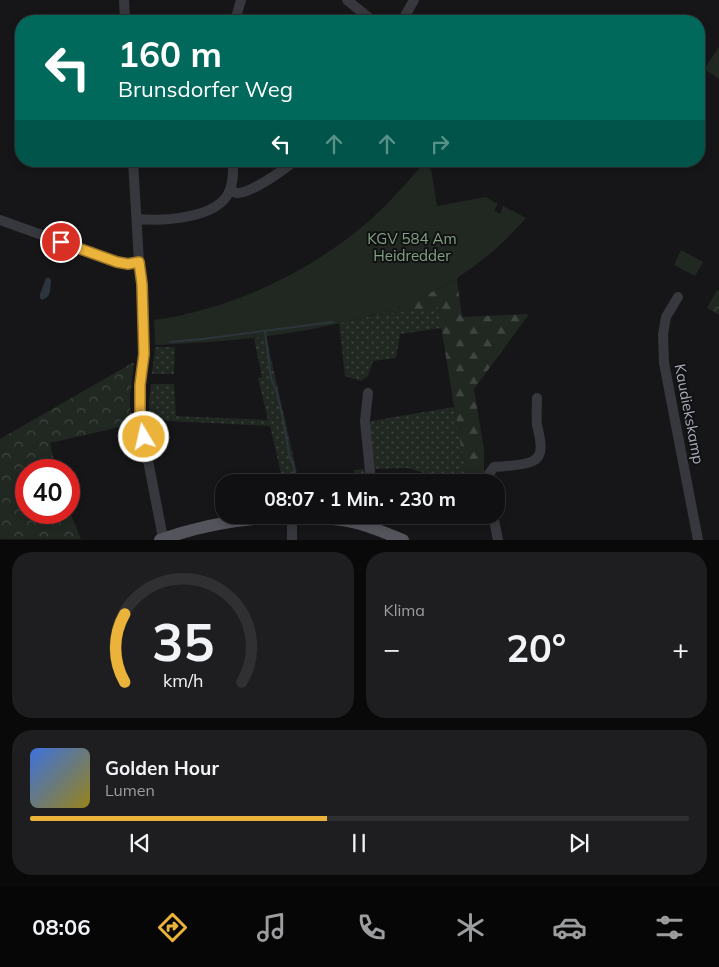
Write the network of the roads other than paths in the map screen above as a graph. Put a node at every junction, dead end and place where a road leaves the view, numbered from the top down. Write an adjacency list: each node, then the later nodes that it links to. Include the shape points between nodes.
1 (124, 0): 5 (street)
2 (241, 0): 6 (street)
3 (347, 0): 7 (street)
4 (414, 0): 8 (street)
5 (125, 15)
6 (237, 15)
7 (366, 15)
8 (405, 15)
9 (134, 167): 13 (street)
10 (233, 167): 12 (street)
11 (285, 167): 12 (street, via 246,191)
12 (230, 191): 13 (street, via 220,204 207,211 169,219)
13 (137, 219): 15 (street)
14 (0, 220): 15 (street, via 117,262)
15 (139, 262): 25 (street, via 144,354 140,419)
16 (678, 297): 29 (street, Kaudiekskamp, via 666,317 664,363)
17 (368, 394): 19 (street, via 365,421)
18 (537, 398): 20 (street, via 539,456 531,463 494,468)
19 (370, 474)
20 (489, 474)
21 (217, 524): 25 (main road)
22 (292, 524): 26 (street)
23 (374, 524): 27 (main road)
24 (495, 524): 28 (street)
25 (161, 539)
26 (292, 540)
27 (403, 540)
28 (498, 540)
29 (698, 540)

